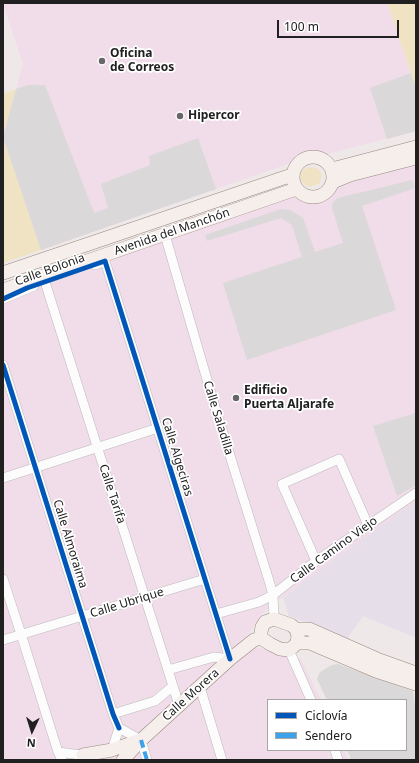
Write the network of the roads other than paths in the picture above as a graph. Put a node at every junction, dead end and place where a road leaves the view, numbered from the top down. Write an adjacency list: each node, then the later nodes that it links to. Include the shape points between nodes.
1 (416, 147): 4 (main road)
2 (416, 158): 4 (main road, via 350,175)
3 (292, 175): 4 (main road, via 298,163 312,156 329,164); 5 (main road); 8 (main road, Avenida del Manchón)
4 (332, 176): 5 (main road, via 328,191 322,196 313,198)
5 (296, 190): 6 (main road, Avenida del Manchón)
6 (166, 238): 10 (main road, Avenida del Manchón); 22 (street, Calle Saladilla, via 216,414)
7 (105, 261): 9 (street, Calle Bolonia); 13 (street, Calle Algeciras)
8 (3, 273)
9 (45, 282): 11 (street, Calle Bolonia); 14 (street, Calle Tarifa)
10 (3, 290)
11 (3, 299)
12 (3, 365): 15 (street, Calle Almoraima)
13 (158, 428): 14 (street); 21 (street, Calle Algeciras)
14 (97, 448): 15 (street); 23 (street, Calle Tarifa)
15 (36, 468): 16 (street); 25 (street, Calle Almoraima)
16 (3, 478)
17 (416, 493): 18 (street, Calle Camino Viejo)
18 (368, 525): 19 (street, Calle Camino Viejo); 19 (street, via 339,459 282,484)
19 (316, 561): 22 (street, Calle Camino Viejo)
20 (3, 579): 28 (street)
21 (205, 579): 23 (street, Calle Ubrique); 24 (street, Calle Algeciras)
22 (273, 595): 24 (street, Calle Camino Viejo, via 259,602); 26 (street)
23 (145, 597): 25 (street, Calle Ubrique); 33 (street, Calle Tarifa)
24 (216, 614): 32 (street, Calle Algeciras)
25 (82, 616): 28 (street, Calle Ubrique); 40 (street, Calle Almoraima)
26 (274, 618): 27 (main road); 29 (main road, via 265,622)
27 (296, 629): 31 (main road, via 298,636); 34 (main road, via 309,629)
28 (21, 634): 30 (street, Calle Ubrique); 44 (street)
29 (261, 638): 31 (main road, via 280,649); 32 (main road, Calle Morera, via 254,640)
30 (3, 640)
31 (293, 646): 35 (main road, via 310,643 376,671); 38 (street)
32 (230, 659): 33 (street, via 214,657); 37 (main road, Calle Morera)
33 (168, 670): 36 (street, Calle Tarifa)
34 (416, 673)
35 (416, 684)
36 (173, 686): 39 (street, Calle Tarifa); 40 (street, via 155,701)
37 (200, 687): 39 (main road, Calle Morera); 49 (street)
38 (311, 699)
39 (179, 705): 42 (main road, Calle Morera)
40 (113, 714): 41 (street, Calle Almoraima)
41 (119, 728): 42 (street); 43 (street)
42 (141, 740): 43 (main road, Calle Morera); 47 (main road, Calle Morera); 48 (street)
43 (112, 750): 45 (main road, Calle Morera)
44 (60, 756): 45 (street)
45 (79, 757): 46 (main road, via 88,754)
46 (100, 760)
47 (123, 760)
48 (147, 760)
49 (222, 760)

